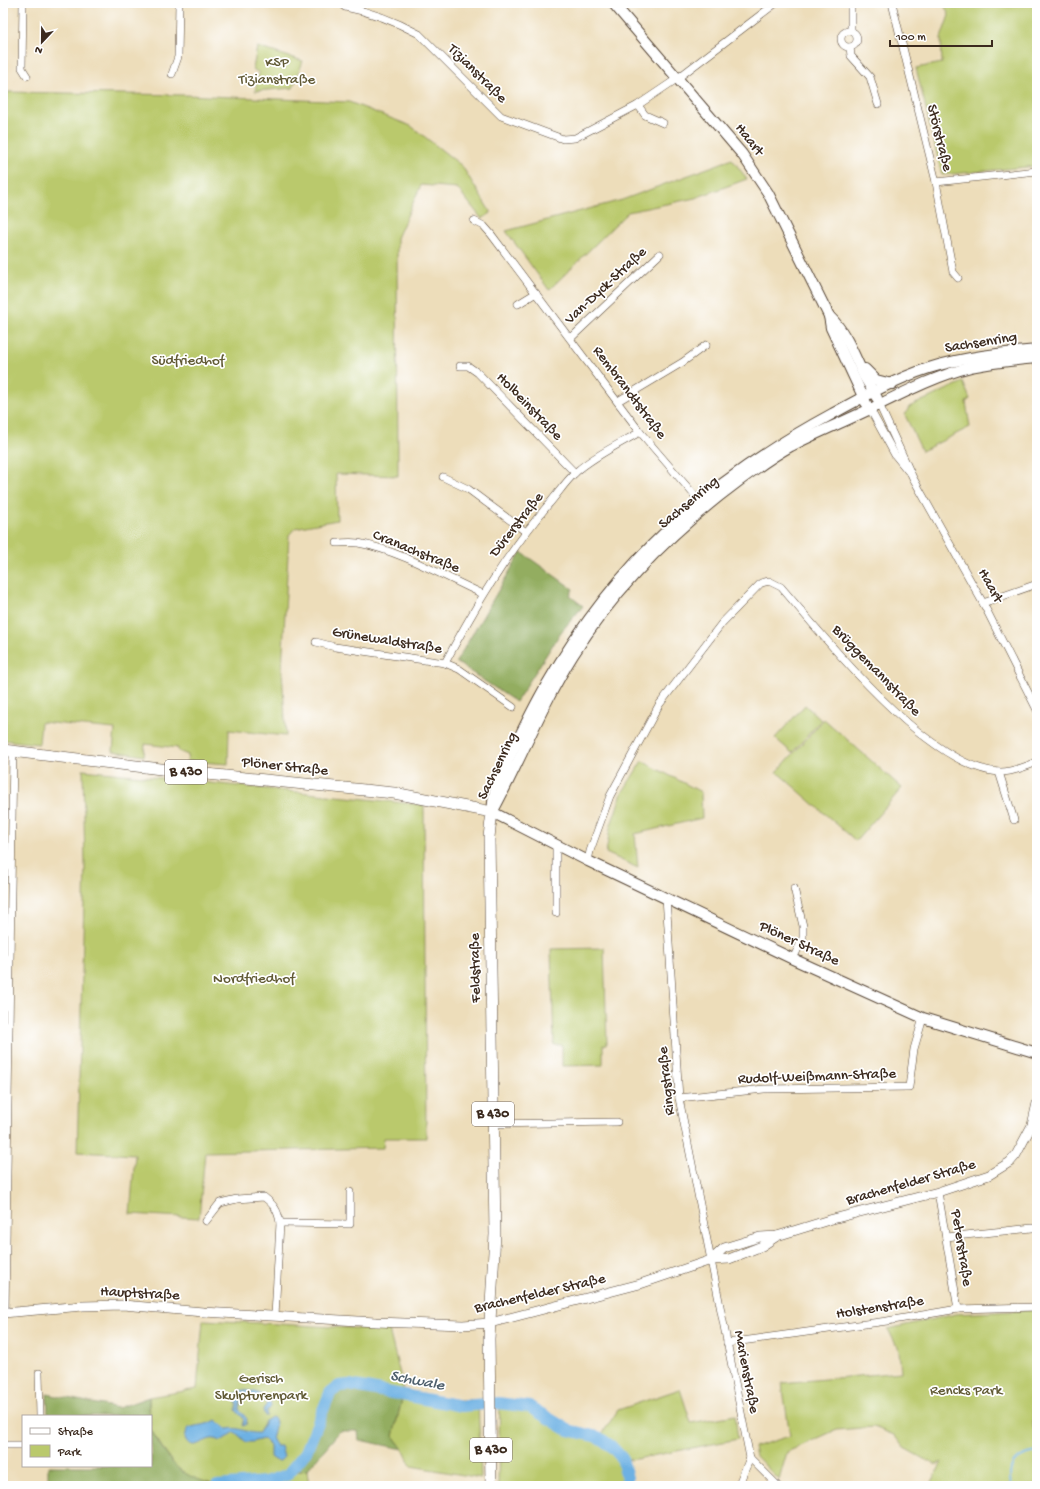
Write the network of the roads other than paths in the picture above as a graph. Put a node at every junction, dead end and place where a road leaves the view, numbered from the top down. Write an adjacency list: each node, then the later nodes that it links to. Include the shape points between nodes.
1 (23, 3): 11 (street, via 22,68)
2 (179, 3): 10 (street, via 178,57)
3 (612, 3): 12 (main road, Haart)
4 (776, 3): 12 (street, Tizianstraße)
5 (851, 3): 8 (street)
6 (892, 3): 17 (street, Störstraße)
7 (345, 7): 14 (street, Tizianstraße, via 377,14 419,34 501,116 563,139 575,138)
8 (850, 31): 9 (street, via 855,34 857,40); 9 (street, via 843,34 841,39 845,46)
9 (850, 47): 13 (street, via 852,56 870,78)
10 (172, 74)
11 (27, 76)
12 (678, 78): 14 (street, Tizianstraße); 23 (main road, Haart, via 731,139 768,193)
13 (878, 104)
14 (638, 105): 15 (street, via 645,115)
15 (663, 123)
16 (1037, 171): 17 (street)
17 (936, 182): 20 (street, Störstraße, via 953,272)
18 (474, 221): 21 (street, Rembrandtstraße, via 484,226 491,234)
19 (660, 254): 24 (street, Van-Dyck-Straße)
20 (958, 278)
21 (536, 293): 22 (street); 24 (street, Rembrandtstraße)
22 (518, 304)
23 (829, 316): 28 (main road, Haart, via 837,324); 32 (main road, Haart, via 831,328)
24 (571, 338): 33 (street, Rembrandtstraße)
25 (706, 345): 33 (street)
26 (1037, 350): 30 (main road, Sachsenring, via 949,362)
27 (1037, 358): 34 (main road, Sachsenring, via 970,367)
28 (859, 361): 30 (main road, via 876,380); 31 (main road, Haart)
29 (460, 366): 37 (street, Holbeinstraße, via 468,366 478,374)
30 (892, 384): 31 (main road, Sachsenring)
31 (874, 392): 32 (main road, Sachsenring); 34 (main road, Haart)
32 (864, 398): 35 (main road, Haart); 40 (main road, Sachsenring, via 768,451)
33 (618, 401): 36 (street, Rembrandtstraße)
34 (879, 404): 35 (main road, Sachsenring); 39 (street, Haart)
35 (870, 409): 39 (street, Haart, via 896,455); 40 (main road, Sachsenring, via 790,447)
36 (640, 432): 37 (street, Dürerstraße); 40 (street, Rembrandtstraße)
37 (575, 473): 41 (street, Dürerstraße)
38 (443, 476): 41 (street, via 468,489)
39 (913, 478): 45 (street, Haart)
40 (702, 504): 53 (main road, Sachsenring, via 635,574 574,655 545,703)
41 (526, 532): 44 (street, Dürerstraße)
42 (336, 543): 44 (street, Cranachstraße, via 376,547)
43 (1037, 584): 45 (street)
44 (483, 594): 47 (street, Dürerstraße)
45 (983, 603): 49 (street, Haart)
46 (316, 642): 47 (street, Grünewaldstraße)
47 (446, 663): 48 (street, Grünewaldstraße, via 459,669)
48 (513, 707)
49 (1037, 710)
50 (8, 751): 53 (main road, Plöner Straße / B 430, via 394,793); 76 (street)
51 (1037, 762): 52 (street, Brüggemannstraße)
52 (1000, 772): 54 (street); 56 (street, Brüggemannstraße, via 969,764 940,748 911,726 889,707 781,587 769,581 761,583 722,623 659,705 610,796)
53 (492, 812): 55 (main road, Plöner Straße); 66 (main road, Feldstraße / B 430, via 489,837)
54 (1014, 820)
55 (556, 844): 56 (main road, Plöner Straße); 59 (street)
56 (588, 860): 58 (main road, Plöner Straße)
57 (794, 888): 60 (street, via 804,926 803,938)
58 (666, 897): 60 (main road, Plöner Straße); 63 (street, Ringstraße)
59 (556, 913)
60 (793, 959): 61 (main road, Plöner Straße)
61 (923, 1018): 62 (main road, Plöner Straße); 63 (street, Rudolf-Weißmann-Straße, via 914,1049 910,1086 764,1089)
62 (1037, 1053)
63 (679, 1098): 73 (street, Ringstraße)
64 (1037, 1103): 68 (street, Brachenfelder Straße, via 1032,1125 1024,1143 1010,1162 978,1180)
65 (617, 1122): 66 (street)
66 (493, 1124): 78 (main road, Feldstraße / B 430, via 495,1234)
67 (350, 1192): 70 (street, via 350,1224)
68 (938, 1192): 72 (street, Peterstraße); 73 (street, Brachenfelder Straße, via 777,1236 760,1237 724,1248)
69 (206, 1221): 70 (street, via 220,1203 264,1197 276,1208)
70 (280, 1223): 77 (street)
71 (1032, 1228): 72 (street)
72 (946, 1237): 75 (street, Peterstraße)
73 (711, 1260): 78 (street, Brachenfelder Straße, via 633,1286); 79 (street, Marienstraße)
74 (1037, 1307): 75 (street, Holstenstraße)
75 (958, 1309): 79 (street, Holstenstraße)
76 (4, 1313): 77 (street, Hauptstraße, via 123,1305)
77 (275, 1316): 78 (street, Brachenfelder Straße, via 422,1324 463,1325)
78 (490, 1322): 85 (main road, B 430)
79 (727, 1343): 84 (street, Marienstraße)
80 (39, 1373): 81 (street)
81 (40, 1415)
82 (3, 1445): 83 (street)
83 (22, 1445)
84 (750, 1458): 86 (street); 87 (street)
85 (491, 1486)
86 (738, 1486)
87 (776, 1486)

